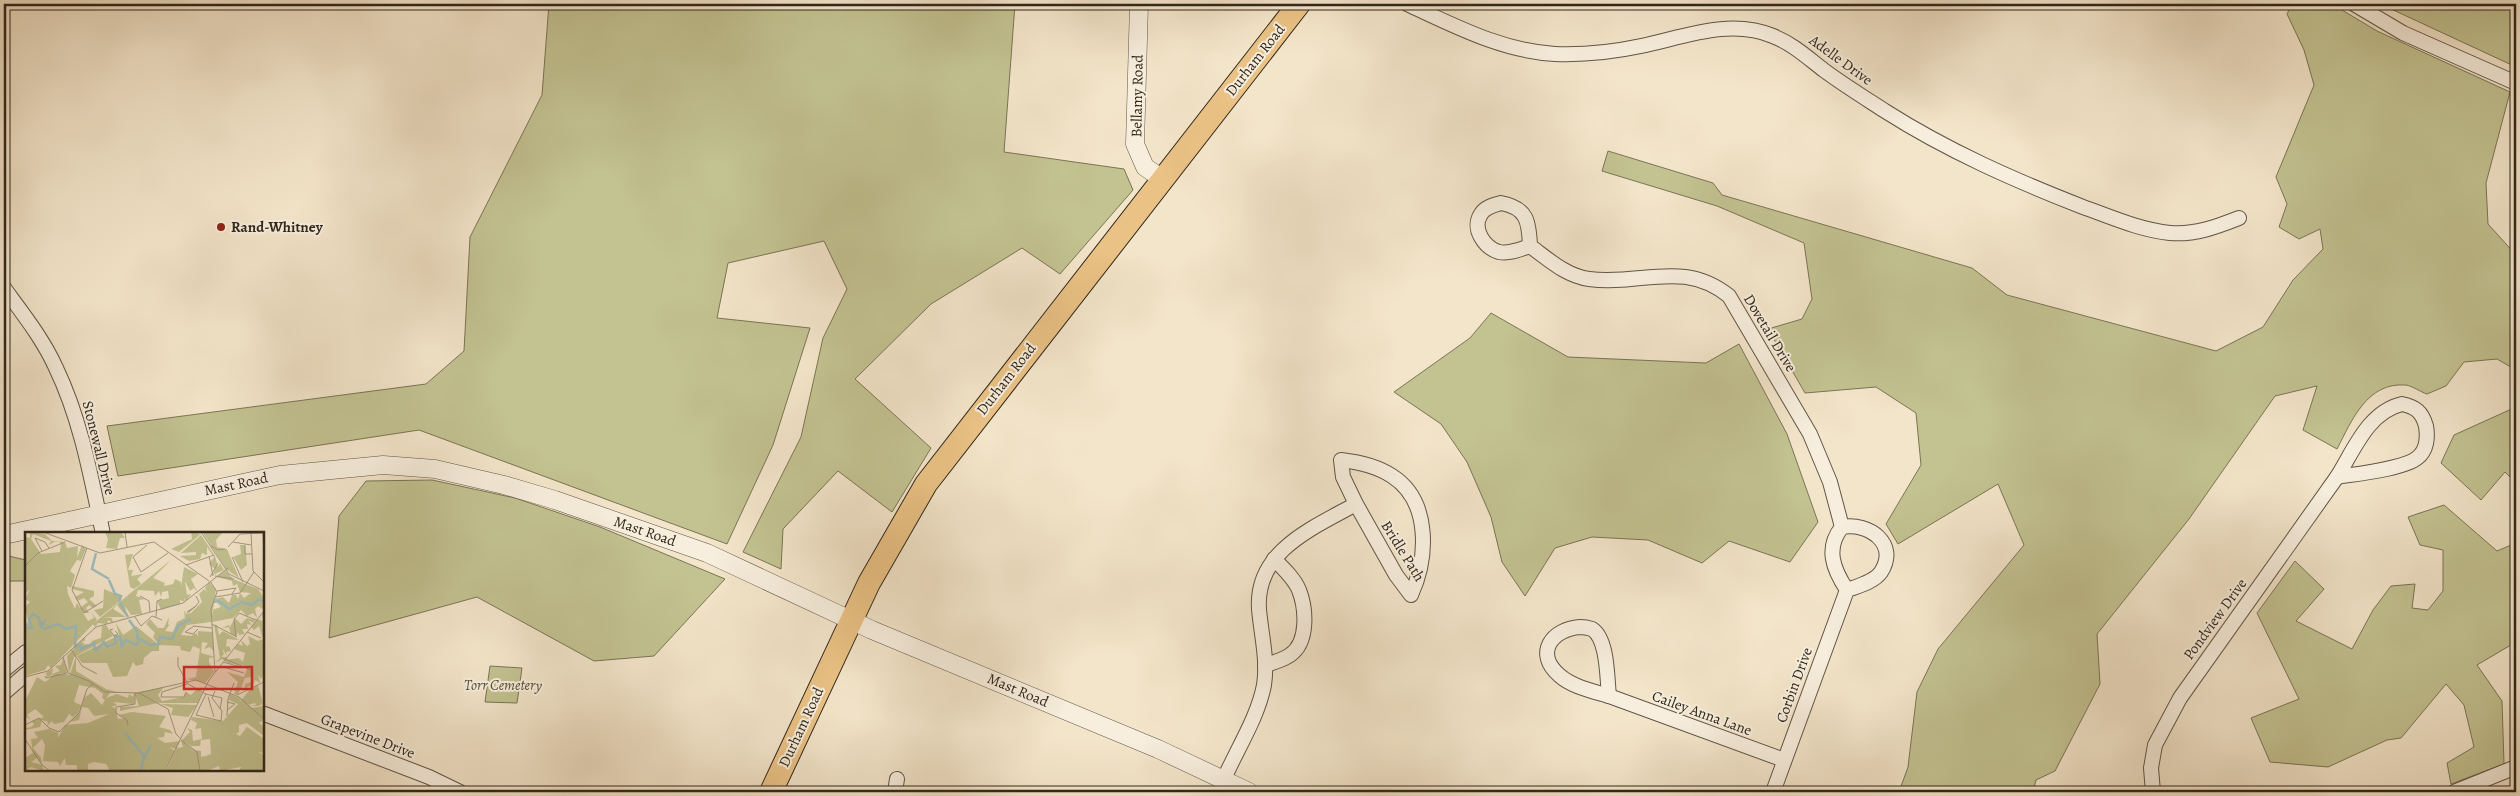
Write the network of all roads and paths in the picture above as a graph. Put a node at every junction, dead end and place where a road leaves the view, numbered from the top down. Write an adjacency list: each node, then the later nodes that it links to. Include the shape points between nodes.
1 (1140, 4): 6 (street, Bellamy Road, via 1135,144 1145,167)
2 (1299, 4): 6 (main road, Durham Road)
3 (1407, 4): 7 (street, Adelle Drive, via 1502,45 1556,54 1623,49 1717,29 1735,27 1752,30 1792,45 1848,87 1946,147 2008,178 2070,202 2125,222 2169,233 2205,231)
4 (2354, 4): 5 (street, via 2426,44)
5 (2516, 83)
6 (1161, 178): 18 (main road, Durham Road, via 926,484 897,531)
7 (2239, 218)
8 (1530, 246): 13 (street, Dovetail Drive, via 1560,269 1589,279 1679,275 1715,285 1729,296 1810,434 1830,482)
9 (4, 288): 12 (street, Stonewall Drive, via 41,340 71,401)
10 (2337, 477): 10 (street, Pondview Drive, via 2378,414 2402,404 2414,407 2422,415 2427,438 2424,451 2417,459 2402,465); 33 (street, Pondview Drive, via 2180,698 2155,746)
11 (1356, 504): 11 (street, Bridle Path, via 1396,574 1411,595 1420,577 1424,538 1415,503 1393,476 1363,464 1341,460 1343,477); 16 (street, via 1296,539)
12 (99, 515): 14 (street); 15 (street, Mast Road); 18 (street, Mast Road, via 280,475 382,465 435,469 504,485 662,536 707,553)
13 (1842, 527): 17 (street, via 1835,536 1832,557 1836,574); 17 (street, via 1855,524 1869,528 1885,548 1880,572 1869,581)
14 (103, 532)
15 (4, 535)
16 (1274, 559): 20 (street, via 1261,580 1259,593); 20 (street, via 1298,589 1304,609 1304,631 1292,654)
17 (1847, 590): 26 (street, Corbin Drive)
18 (851, 619): 28 (street, Mast Road); 30 (main road, Durham Road)
19 (25, 653): 21 (street)
20 (1266, 666): 28 (street, via 1259,702)
21 (4, 670)
22 (25, 675): 23 (street)
23 (4, 693)
24 (1609, 696): 24 (street, Cailey Anna Lane, via 1606,657 1600,639 1592,629 1568,628 1556,633 1549,643 1548,654 1551,666 1559,676); 26 (street, Cailey Anna Lane)
25 (264, 715): 29 (street, Grapevine Drive)
26 (1784, 760): 32 (street, Corbin Drive)
27 (2516, 767): 34 (street)
28 (1224, 780): 31 (street, Mast Road)
29 (460, 792)
30 (771, 792)
31 (1249, 792)
32 (1773, 792)
33 (2153, 792)
34 (2454, 792)

